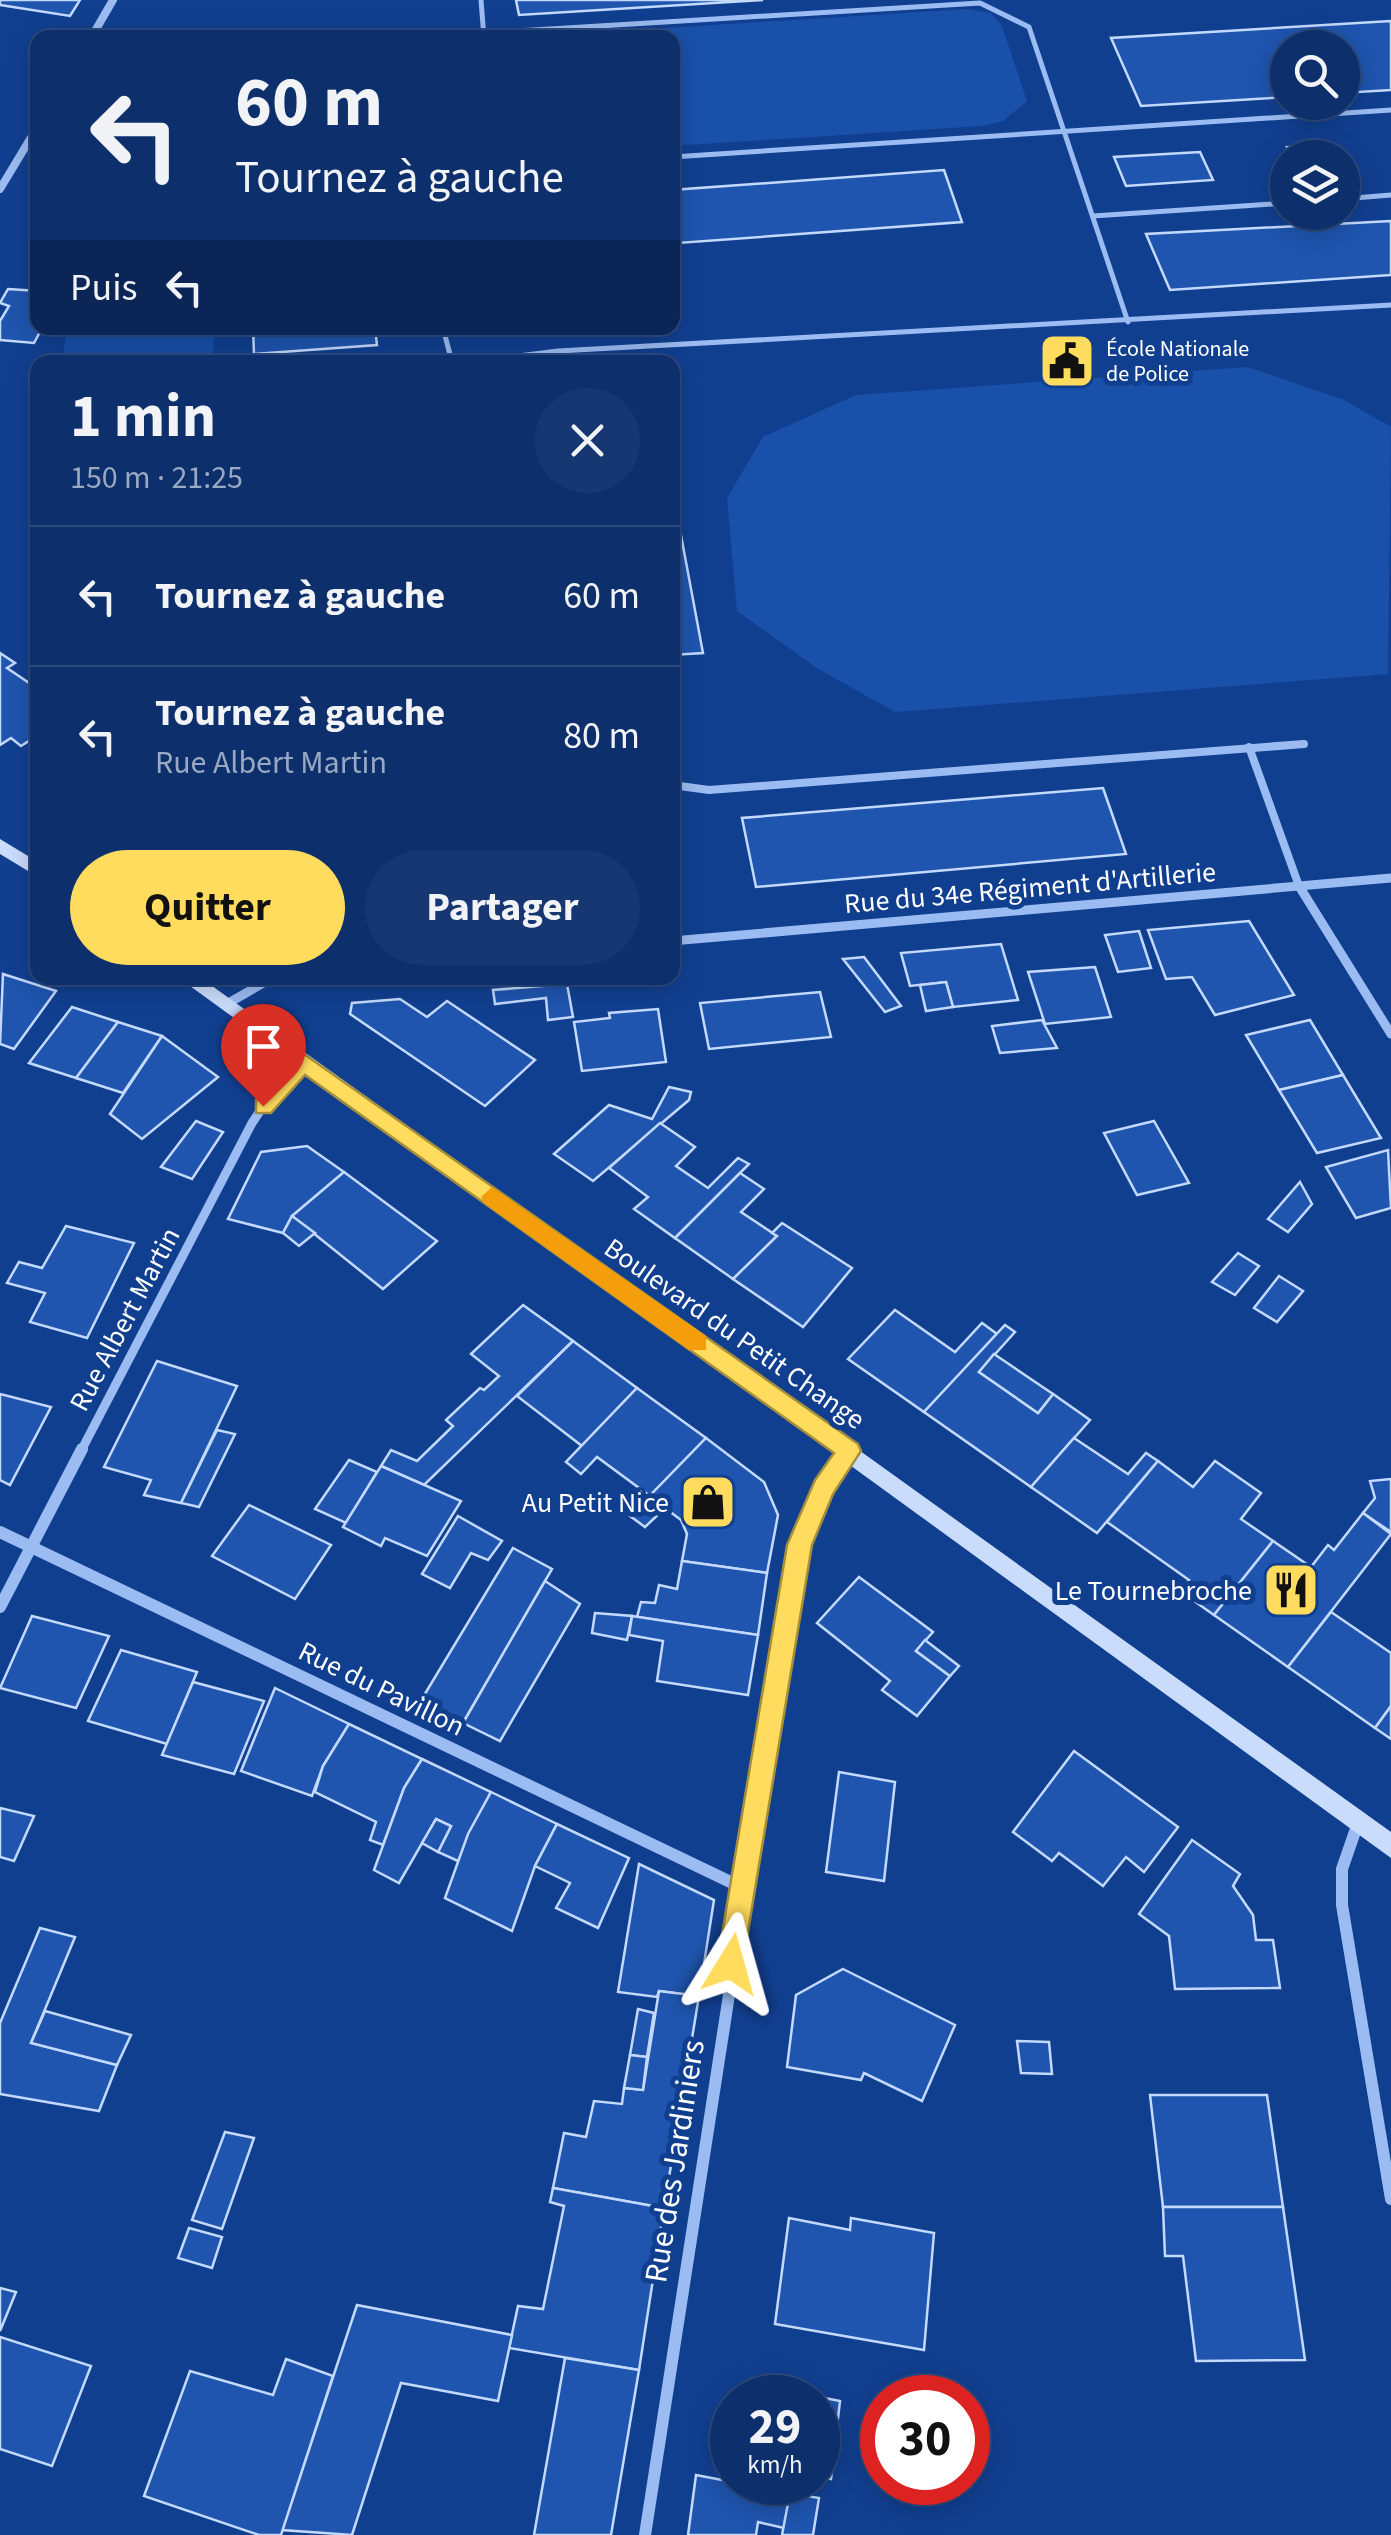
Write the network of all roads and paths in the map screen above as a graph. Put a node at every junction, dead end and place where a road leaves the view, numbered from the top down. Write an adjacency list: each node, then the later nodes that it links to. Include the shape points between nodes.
1 (113, 0): 3 (street)
2 (480, 0): 4 (lane)
3 (96, 30)
4 (483, 30)
5 (562, 30): 7 (lane, via 980,3 1029,27)
6 (1391, 110): 7 (lane)
7 (1066, 132): 9 (lane); 14 (lane)
8 (30, 139): 10 (street)
9 (680, 156)
10 (0, 189)
11 (1391, 196): 12 (lane)
12 (1360, 198)
13 (1270, 203): 14 (lane)
14 (1093, 216): 16 (lane)
15 (1391, 305): 16 (lane)
16 (1128, 322): 17 (lane)
17 (526, 355)
18 (1304, 744): 19 (lane)
19 (1249, 747): 20 (lane, via 709,790); 24 (lane)
20 (680, 786)
21 (0, 845): 22 (main road)
22 (30, 866)
23 (1391, 878): 24 (street, Rue du 34e Régiment d'Artillerie)
24 (1299, 886): 25 (street, Rue du 34e Régiment d'Artillerie); 29 (street)
25 (680, 940)
26 (198, 985): 28 (main road, Boulevard du Petit Change)
27 (260, 985): 28 (street)
28 (226, 1004): 30 (main road, Boulevard du Petit Change)
29 (1391, 1034)
30 (304, 1062): 31 (main road, Boulevard du Petit Change); 33 (street, Rue Albert Martin, via 252,1123)
31 (849, 1451): 35 (main road, Boulevard du Petit Change); 37 (street, Rue des Jardiniers, via 799,1545)
32 (0, 1532): 33 (street, Rue du Pavillon)
33 (30, 1547): 34 (street, Rue Albert Martin); 37 (street, Rue du Pavillon)
34 (0, 1607)
35 (1358, 1823): 36 (main road, Boulevard du Petit Change); 38 (street, via 1342,1868 1342,1905)
36 (1391, 1846)
37 (742, 1888): 39 (street, Rue des Jardiniers)
38 (1391, 2199)
39 (645, 2535)

